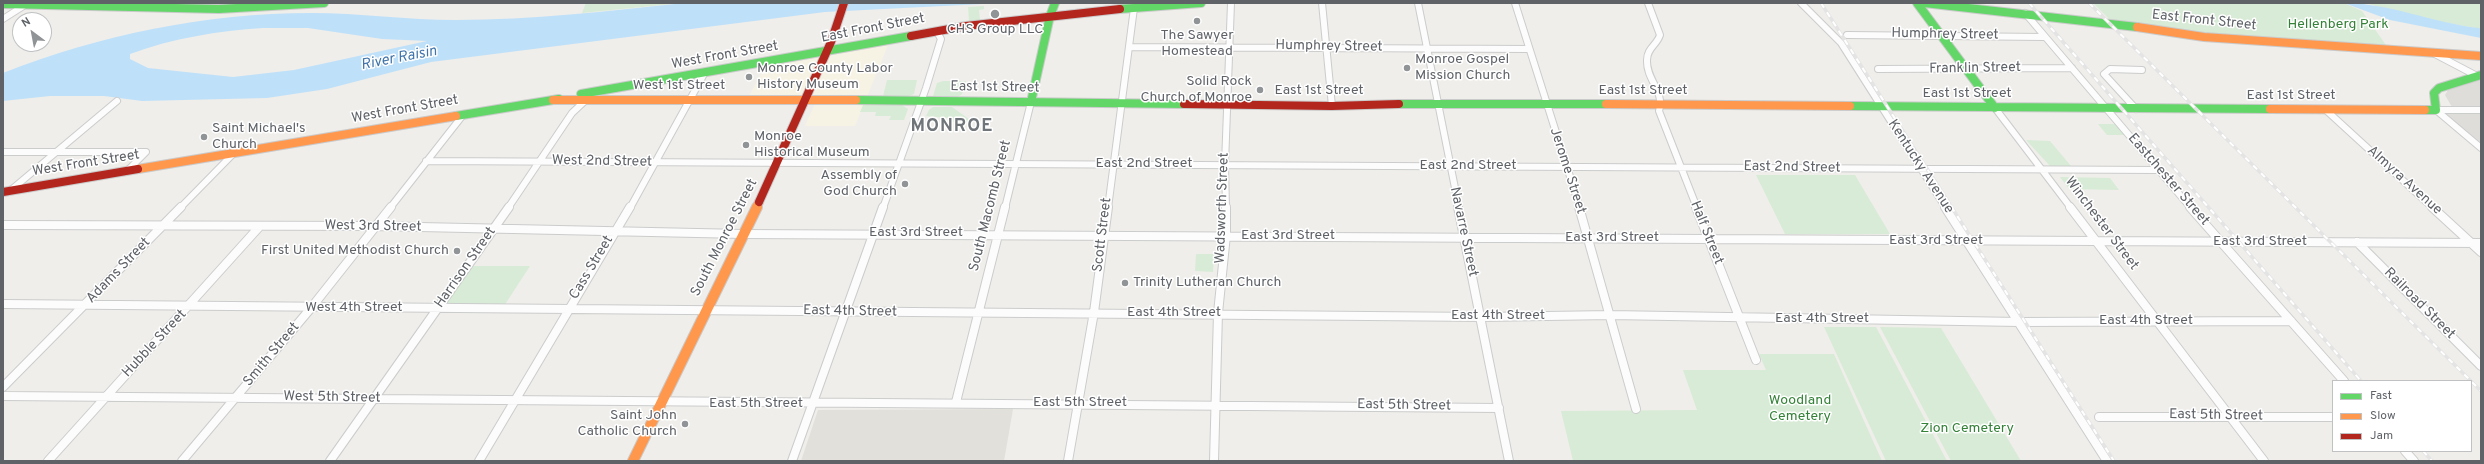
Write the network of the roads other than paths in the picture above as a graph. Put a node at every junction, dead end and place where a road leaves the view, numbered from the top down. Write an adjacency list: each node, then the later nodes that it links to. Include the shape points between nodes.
1 (324, 3): 14 (street, via 219,9)
2 (844, 3): 28 (street, South Monroe Street)
3 (1055, 3): 17 (street, South Macomb Street)
4 (1201, 3): 15 (street, East Front Street)
5 (1231, 3): 23 (street, Wadsworth Street)
6 (1322, 3): 24 (street)
7 (1418, 3): 26 (street, Navarre Street)
8 (1515, 3): 27 (street, Jerome Street)
9 (1648, 3): 50 (street, Half Street, via 1660,35 1659,40 1648,52 1647,60 1662,102)
10 (1801, 3): 52 (street, Kentucky Avenue, via 1841,43)
11 (1917, 3): 21 (street, Winchester Street)
12 (1924, 3): 16 (street, East Front Street)
13 (3, 4): 14 (street)
14 (30, 4): 18 (street, via 13,11)
15 (1134, 8): 17 (street, East Front Street); 25 (street, Scott Street)
16 (2025, 13): 22 (street, Eastchester Street); 29 (street, East Front Street, via 2204,37)
17 (1050, 16): 19 (street, East Front Street); 45 (street, South Macomb Street)
18 (3, 19)
19 (937, 32): 28 (street, East Front Street); 42 (street, via 941,39)
20 (1847, 34): 21 (street, Humphrey Street)
21 (1940, 35): 22 (street, Humphrey Street); 34 (street, Winchester Street)
22 (2044, 37): 32 (street, Eastchester Street)
23 (1229, 46): 24 (street, Humphrey Street); 25 (street, Humphrey Street); 48 (street, Wadsworth Street)
24 (1327, 46): 26 (street, Humphrey Street); 51 (street)
25 (1130, 47): 46 (street, Scott Street)
26 (1427, 49): 27 (street, Humphrey Street); 47 (street, Navarre Street)
27 (1529, 49): 49 (street, Jerome Street)
28 (826, 52): 30 (street, East Front Street); 44 (street, South Monroe Street)
29 (2433, 53): 31 (street, East Front Street); 37 (street)
30 (812, 55): 36 (street, West Front Street)
31 (2481, 56)
32 (2072, 68): 34 (street, Franklin Street); 54 (street, Eastchester Street)
33 (1878, 69): 34 (street, Franklin Street)
34 (1966, 70): 53 (street, Winchester Street)
35 (2142, 70): 55 (street, via 2110,69 2104,74)
36 (704, 74): 38 (street, West Front Street); 40 (street, Cass Street)
37 (2479, 75): 56 (street, via 2439,88 2434,93)
38 (612, 90): 39 (street, Harrison Street); 41 (street, West Front Street)
39 (587, 99): 40 (street, West 1st Street); 41 (street, West 1st Street); 65 (street, Harrison Street, via 572,113)
40 (690, 99): 44 (street, West 1st Street); 66 (street, Cass Street)
41 (553, 100): 59 (street, West Front Street)
42 (920, 100): 44 (street, East 1st Street); 45 (street, East 1st Street); 68 (street)
43 (117, 101): 62 (street)
44 (805, 101): 67 (street, South Monroe Street)
45 (1031, 102): 46 (street, East 1st Street); 70 (street, South Macomb Street)
46 (1123, 103): 48 (street, East 1st Street); 69 (street, Scott Street)
47 (1437, 103): 49 (street, East 1st Street); 51 (street, East 1st Street); 73 (street, Navarre Street)
48 (1227, 104): 51 (street, East 1st Street); 71 (street, Wadsworth Street)
49 (1546, 104): 50 (street, East 1st Street); 72 (street, Jerome Street)
50 (1659, 105): 52 (street, East 1st Street); 74 (street, Half Street)
51 (1332, 106)
52 (1881, 107): 53 (street, East 1st Street); 75 (street, Kentucky Avenue)
53 (1996, 108): 54 (street, East 1st Street); 76 (street, Winchester Street)
54 (2107, 110): 55 (street, East 1st Street); 77 (street, Eastchester Street)
55 (2136, 110): 58 (street, East 1st Street)
56 (2436, 110): 57 (street, East 1st Street); 58 (street, East 1st Street); 60 (street)
57 (2481, 110)
58 (2327, 111): 98 (street, Almyra Avenue)
59 (463, 115): 63 (street, West Front Street); 64 (street, Smith Street)
60 (2481, 148)
61 (3, 152): 62 (street)
62 (57, 153): 78 (street, via 146,152); 79 (street)
63 (233, 154): 78 (street, West Front Street); 81 (street, Adams Street)
64 (426, 161): 65 (street, West 2nd Street); 83 (street, Smith Street)
65 (542, 161): 66 (street, West 2nd Street); 84 (street, Harrison Street)
66 (657, 162): 67 (street, West 2nd Street); 85 (street, Cass Street)
67 (778, 162): 68 (street, East 2nd Street); 87 (street, South Monroe Street)
68 (898, 162): 70 (street, East 2nd Street); 86 (street)
69 (1114, 163): 70 (street, East 2nd Street); 71 (street, East 2nd Street); 89 (street, Scott Street)
70 (1017, 164): 88 (street, South Macomb Street)
71 (1225, 164): 73 (street, East 2nd Street); 90 (street, Wadsworth Street)
72 (1565, 165): 73 (street, East 2nd Street); 74 (street, East 2nd Street); 92 (street, Jerome Street)
73 (1450, 166): 91 (street, Navarre Street)
74 (1679, 166): 75 (street, East 2nd Street); 93 (street, Half Street)
75 (1922, 170): 76 (street, East 2nd Street); 94 (street, Kentucky Avenue)
76 (2044, 170): 77 (street, East 2nd Street); 95 (street, Winchester Street)
77 (2158, 170): 96 (street, Eastchester Street)
78 (126, 172): 79 (street, West Front Street)
79 (7, 191)
80 (3, 225): 81 (street, West 3rd Street)
81 (161, 226): 82 (street, West 3rd Street); 102 (street, Adams Street)
82 (260, 226): 83 (street, West 3rd Street); 103 (street, Hubble Street)
83 (374, 226): 84 (street, West 3rd Street); 104 (street, Smith Street)
84 (493, 229): 85 (street, West 3rd Street); 105 (street, Harrison Street)
85 (615, 231): 87 (street, West 3rd Street); 106 (street, Cass Street)
86 (873, 233): 87 (street, East 3rd Street); 88 (street, East 3rd Street); 108 (street)
87 (743, 234): 107 (street, South Monroe Street)
88 (1000, 234): 89 (street, East 3rd Street); 110 (street, South Macomb Street)
89 (1104, 234): 90 (street, East 3rd Street); 109 (street, Scott Street)
90 (1226, 235): 91 (street, East 3rd Street); 111 (street, Wadsworth Street)
91 (1465, 237): 92 (street, East 3rd Street); 113 (street, Navarre Street)
92 (1589, 238): 93 (street, East 3rd Street); 112 (street, Jerome Street)
93 (1709, 238): 94 (street, East 3rd Street); 114 (street, Half Street)
94 (1967, 240): 95 (street, East 3rd Street); 117 (street, Kentucky Avenue)
95 (2098, 242): 96 (street, East 3rd Street); 115 (street, Winchester Street)
96 (2223, 242): 97 (street, East 3rd Street); 116 (street, Eastchester Street)
97 (2357, 242): 98 (street, East 3rd Street); 119 (street, Railroad Street)
98 (2472, 243): 99 (street, East 3rd Street); 100 (street, Almyra Avenue)
99 (2481, 243)
100 (2481, 252)
101 (3, 304): 102 (street, West 4th Street)
102 (85, 305): 103 (street, West 4th Street); 121 (street, Adams Street)
103 (189, 307): 104 (street, West 4th Street); 123 (street, Hubble Street)
104 (311, 308): 105 (street, West 4th Street); 124 (street, Smith Street)
105 (437, 309): 106 (street, West 4th Street); 125 (street, Harrison Street)
106 (568, 309): 107 (street, West 4th Street); 126 (street, Cass Street)
107 (704, 310): 108 (street, East 4th Street); 128 (street, South Monroe Street)
108 (844, 312): 110 (street, East 4th Street); 130 (street)
109 (1094, 312): 110 (street, East 4th Street); 111 (street, East 4th Street); 129 (street, Scott Street)
110 (978, 313): 127 (street, South Macomb Street)
111 (1218, 313): 113 (street, East 4th Street); 131 (street, Wadsworth Street)
112 (1611, 315): 113 (street, East 4th Street); 114 (street, East 4th Street); 133 (street, Jerome Street)
113 (1482, 317): 132 (street, Navarre Street)
114 (1739, 319): 117 (street, East 4th Street); 118 (street, Half Street)
115 (2156, 321): 116 (street, East 4th Street); 117 (street, East 4th Street); 135 (street, Winchester Street)
116 (2291, 321): 120 (street, Eastchester Street)
117 (2019, 322): 147 (street, Kentucky Avenue)
118 (1756, 360)
119 (2481, 366)
120 (2343, 380)
121 (3, 387)
122 (3, 396): 123 (street, West 5th Street)
123 (107, 396): 124 (street, West 5th Street); 138 (street, Hubble Street)
124 (237, 396): 125 (street, West 5th Street); 139 (street, Smith Street)
125 (374, 398): 126 (street, West 5th Street); 140 (street, Harrison Street)
126 (514, 401): 128 (street, West 5th Street); 141 (street, Cass Street)
127 (956, 402): 129 (street, East 5th Street); 130 (street, East 5th Street)
128 (660, 403): 130 (street, East 5th Street); 142 (street, South Monroe Street)
129 (1077, 403): 131 (street, East 5th Street); 144 (street, Scott Street)
130 (812, 404): 143 (street)
131 (1217, 404): 132 (street, East 5th Street); 145 (street, Wadsworth Street)
132 (1499, 408): 146 (street, Navarre Street)
133 (1636, 409)
134 (2099, 416): 135 (street, East 5th Street)
135 (2229, 416): 136 (street, East 5th Street); 148 (street, Winchester Street)
136 (2332, 417)
137 (2406, 452): 149 (street)
138 (48, 461)
139 (182, 461)
140 (330, 461)
141 (479, 461)
142 (633, 461)
143 (792, 461)
144 (1068, 461)
145 (1214, 461)
146 (1509, 461)
147 (2107, 461)
148 (2264, 461)
149 (2414, 461)

